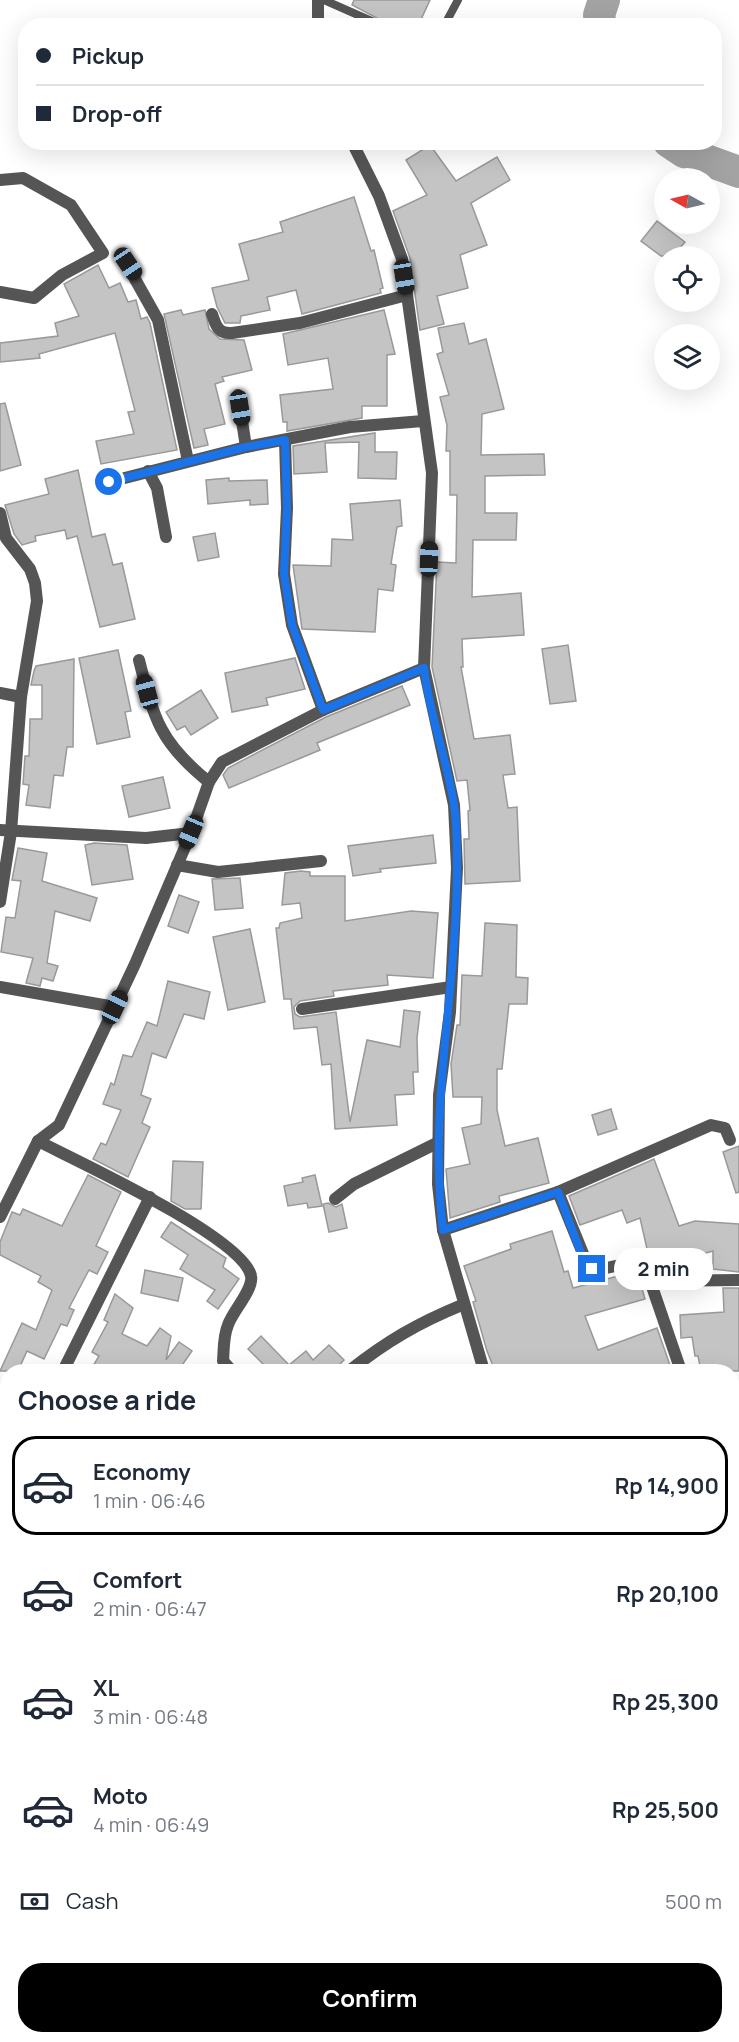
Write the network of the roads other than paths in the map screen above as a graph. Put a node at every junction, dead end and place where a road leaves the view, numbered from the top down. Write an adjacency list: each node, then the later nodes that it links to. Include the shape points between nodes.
1 (318, 0): 4 (street)
2 (324, 0): 5 (lane)
3 (458, 0): 6 (lane)
4 (318, 18)
5 (365, 18)
6 (448, 18)
7 (356, 150): 11 (street, via 379,196 402,259)
8 (0, 180): 10 (street, via 23,178 71,205 103,253 62,275 34,298)
9 (121, 254): 17 (street, via 158,320)
10 (0, 292)
11 (407, 294): 12 (street, via 300,323 232,333 217,328); 14 (street)
12 (212, 314)
13 (238, 395): 16 (street)
14 (423, 421): 15 (street, via 350,426); 23 (street, via 432,473)
15 (285, 440): 16 (street); 26 (street, via 284,574 292,625)
16 (246, 447): 17 (street)
17 (188, 461): 18 (street)
18 (148, 471): 19 (street); 21 (street, via 157,488)
19 (109, 482)
20 (0, 513): 25 (street, via 6,538 30,569 35,583 37,601)
21 (166, 537)
22 (139, 660): 27 (street, via 161,732 182,760)
23 (424, 668): 26 (street); 34 (street, via 454,805 457,868)
24 (0, 693): 25 (street)
25 (21, 697): 28 (street)
26 (323, 710): 27 (street, via 232,754)
27 (209, 782): 29 (street)
28 (6, 831): 29 (street, via 146,838); 32 (street)
29 (191, 832): 31 (street)
30 (321, 861): 31 (street, via 218,872)
31 (177, 866): 35 (street)
32 (0, 902)
33 (0, 987): 35 (street)
34 (451, 987): 36 (street); 39 (street)
35 (115, 1007): 38 (street, via 59,1125)
36 (302, 1009)
37 (730, 1140): 40 (street, via 725,1128 711,1125)
38 (38, 1141): 41 (street); 43 (street)
39 (437, 1143): 42 (street, via 354,1184); 44 (street)
40 (558, 1192): 44 (street); 46 (street, via 588,1266 597,1269 638,1262 646,1269)
41 (150, 1197): 48 (street); 49 (street, via 230,1251 251,1276 251,1284 228,1323)
42 (335, 1199)
43 (0, 1217)
44 (443, 1230): 47 (street)
45 (739, 1280): 46 (street)
46 (650, 1281): 52 (street)
47 (462, 1305): 50 (street, via 395,1336); 51 (street)
48 (66, 1364)
49 (220, 1364)
50 (358, 1364)
51 (482, 1364)
52 (679, 1364)

